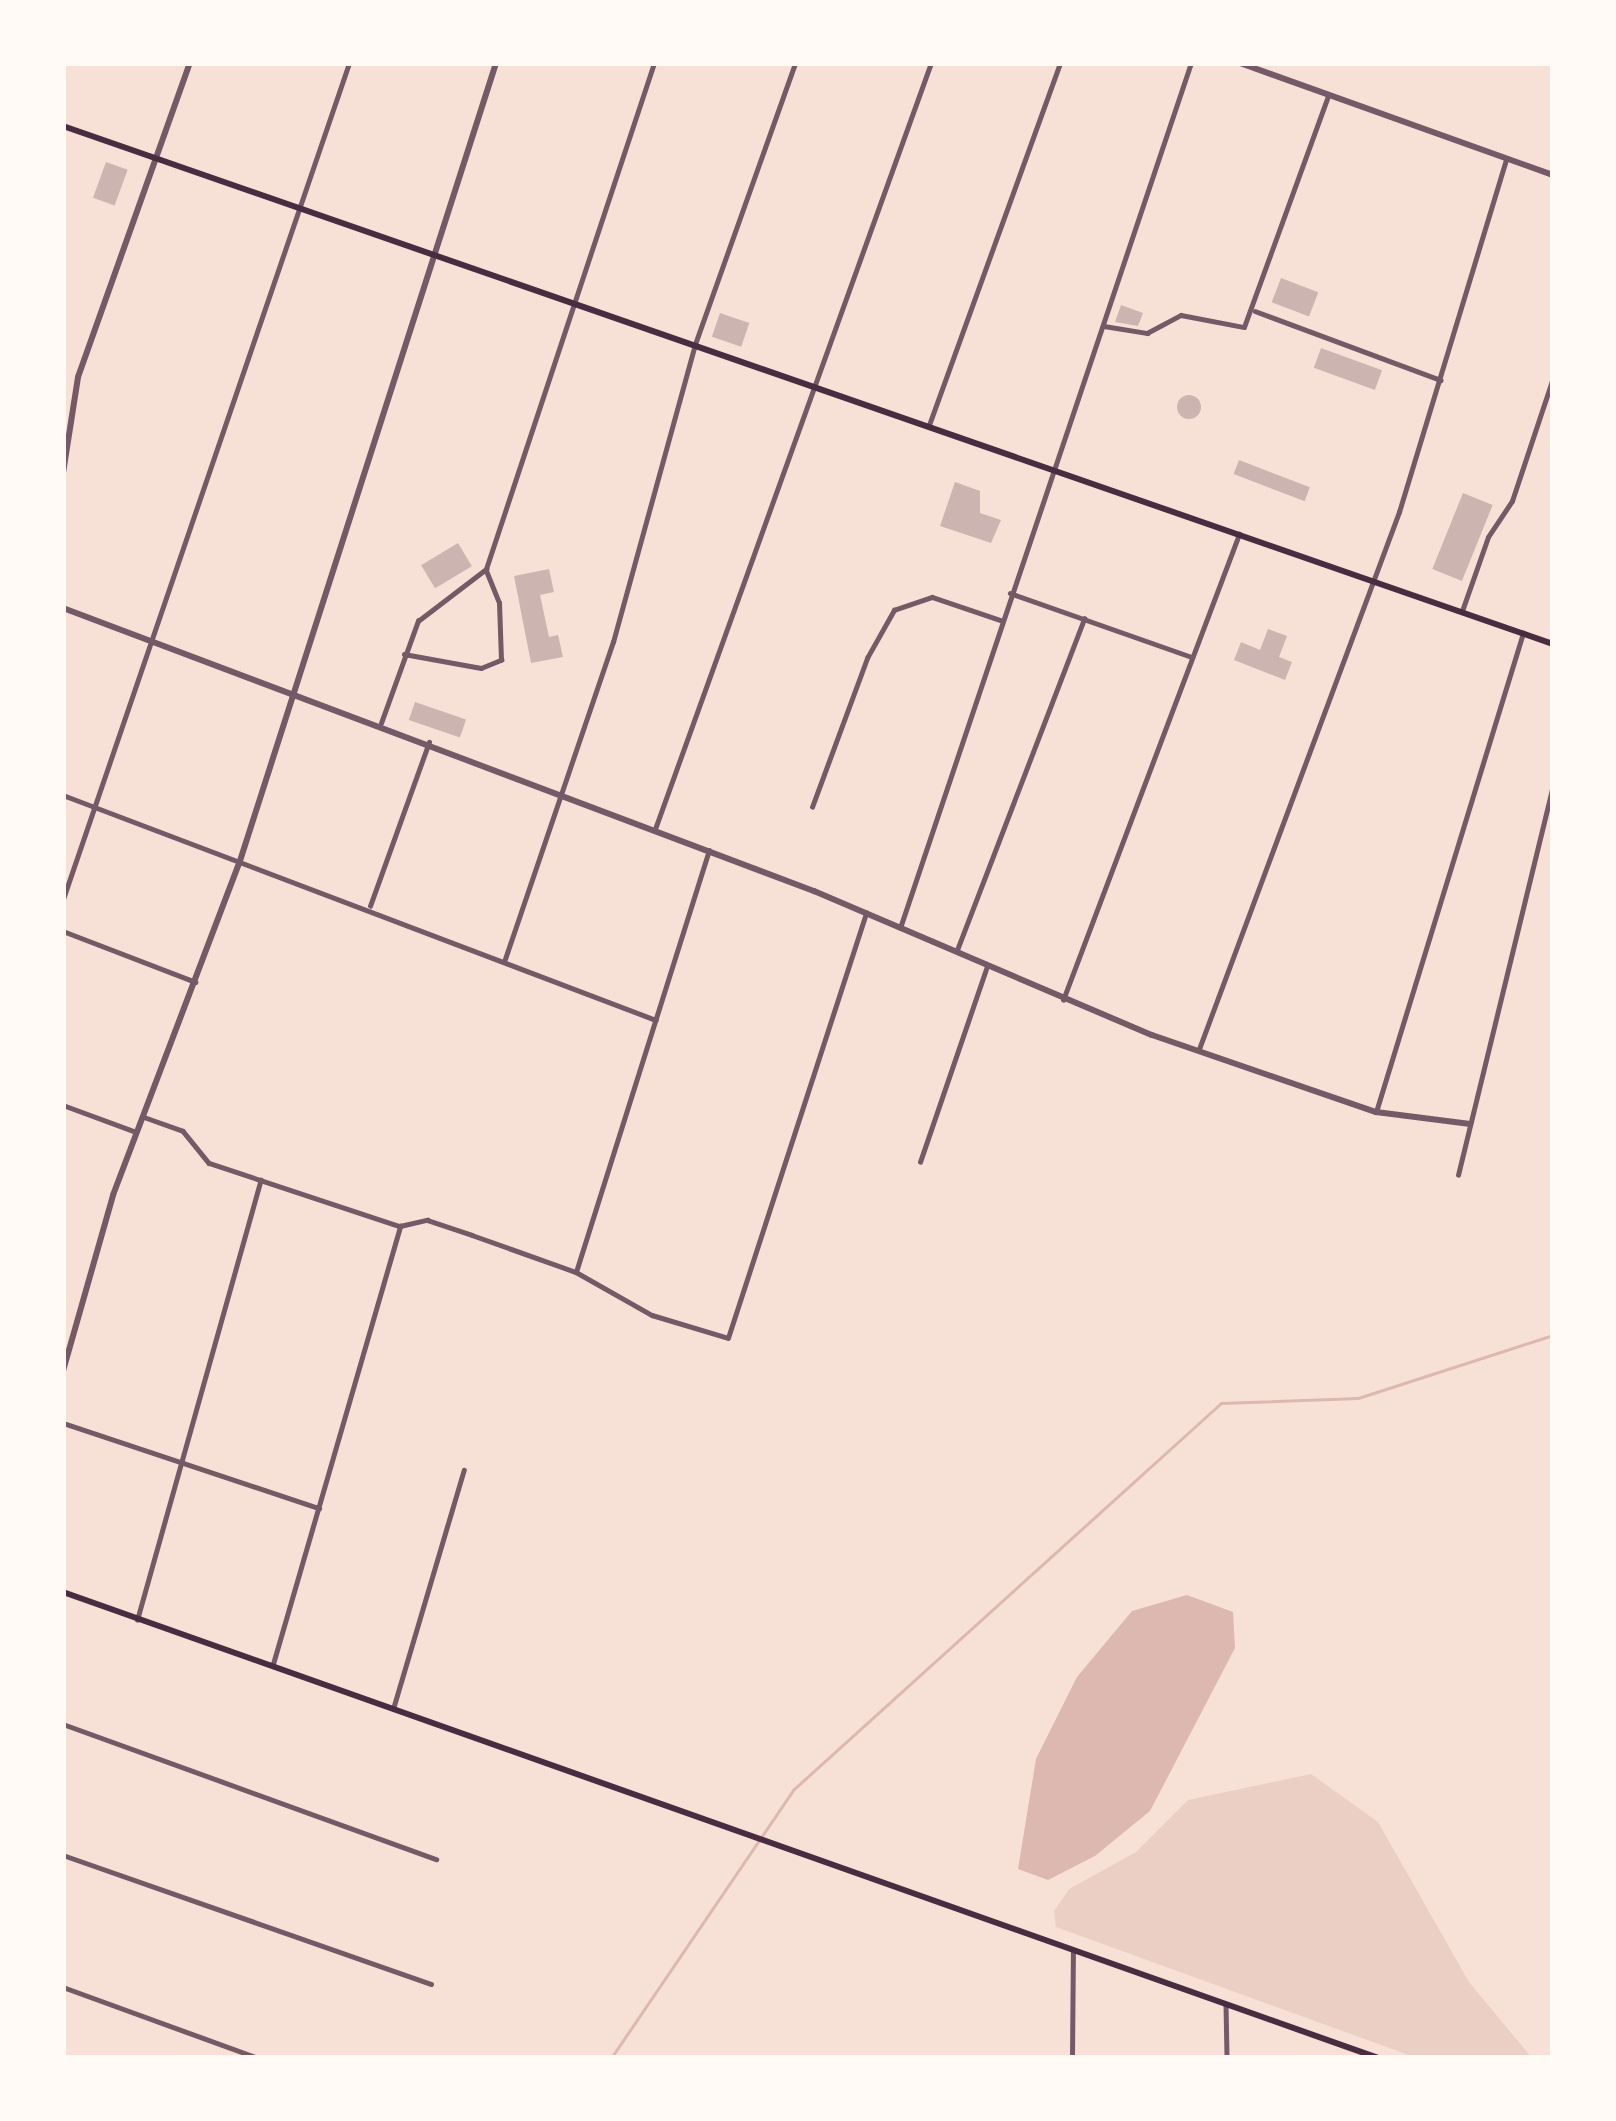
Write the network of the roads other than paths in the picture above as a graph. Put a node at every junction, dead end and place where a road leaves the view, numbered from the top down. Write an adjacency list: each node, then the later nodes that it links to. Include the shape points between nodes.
1 (190, 63): 13 (street)
2 (349, 63): 15 (street)
3 (496, 63): 16 (street)
4 (654, 63): 17 (street)
5 (795, 63): 20 (street)
6 (931, 63): 23 (street)
7 (1060, 63): 24 (street)
8 (1191, 63): 19 (street)
9 (1240, 63): 10 (street)
10 (1328, 95): 12 (street); 18 (street)
11 (63, 126): 13 (main road)
12 (1506, 159): 14 (street); 22 (street)
13 (154, 160): 15 (main road); 26 (street, via 72,398)
14 (1553, 176)
15 (298, 210): 16 (main road); 36 (street)
16 (432, 257): 17 (main road); 40 (street)
17 (569, 304): 20 (main road); 28 (street)
18 (1255, 311): 19 (street, via 1238,330 1187,315 1147,333); 22 (street)
19 (1104, 326): 25 (street)
20 (694, 347): 23 (main road); 45 (street)
21 (1553, 378): 32 (street, via 1512,501 1488,537)
22 (1441, 380): 29 (street)
23 (812, 387): 24 (main road); 48 (street)
24 (929, 426): 25 (main road)
25 (1052, 466): 27 (main road); 30 (street)
26 (63, 473)
27 (1239, 533): 29 (main road); 39 (street)
28 (485, 569): 38 (street, via 428,609); 38 (street, via 499,603 501,661 481,668)
29 (1373, 580): 32 (main road); 62 (street)
30 (1010, 592): 33 (street); 34 (street)
31 (63, 608): 36 (street)
32 (1462, 611): 35 (main road)
33 (1084, 619): 39 (street); 56 (street)
34 (1000, 620): 46 (street, via 932,597 894,610 872,646); 54 (street)
35 (1522, 633): 37 (main road); 64 (street)
36 (151, 639): 40 (street); 47 (street)
37 (1553, 644)
38 (404, 654): 41 (street)
39 (1192, 657): 60 (street)
40 (296, 692): 41 (street); 50 (street)
41 (381, 724): 42 (street)
42 (429, 742): 45 (street); 52 (street)
43 (1553, 786): 66 (street)
44 (63, 795): 47 (street)
45 (566, 795): 48 (street); 57 (street)
46 (812, 807)
47 (96, 808): 50 (street); 51 (street)
48 (655, 830): 49 (street)
49 (710, 851): 53 (street); 61 (street)
50 (238, 864): 52 (street); 59 (street)
51 (63, 899)
52 (370, 906): 57 (street)
53 (866, 913): 54 (street); 72 (street, via 728,1339 652,1315)
54 (900, 928): 56 (street)
55 (63, 931): 59 (street)
56 (956, 952): 58 (street)
57 (505, 959): 61 (street)
58 (987, 966): 60 (street); 68 (street)
59 (196, 982): 65 (street)
60 (1063, 1000): 62 (street)
61 (656, 1020): 72 (street)
62 (1198, 1050): 64 (street)
63 (63, 1105): 67 (street)
64 (1376, 1112): 66 (street)
65 (144, 1117): 67 (street); 70 (street, via 183,1131 209,1163)
66 (1470, 1124): 69 (street)
67 (136, 1132): 73 (street)
68 (920, 1162)
69 (1458, 1174)
70 (260, 1180): 71 (street); 75 (street)
71 (400, 1226): 72 (street, via 427,1220); 77 (street)
72 (576, 1272)
73 (63, 1371)
74 (63, 1424): 75 (street)
75 (181, 1464): 77 (street); 79 (street)
76 (464, 1470): 81 (street)
77 (319, 1508): 80 (street)
78 (63, 1592): 79 (main road)
79 (137, 1620): 80 (main road)
80 (272, 1668): 81 (main road)
81 (393, 1709): 85 (main road)
82 (63, 1724): 84 (street)
83 (63, 1856): 86 (street)
84 (436, 1859)
85 (1073, 1948): 88 (main road); 90 (street)
86 (430, 1984)
87 (63, 1987): 89 (street)
88 (1226, 2004): 91 (street); 92 (main road)
89 (258, 2058)
90 (1072, 2058)
91 (1227, 2058)
92 (1378, 2058)

